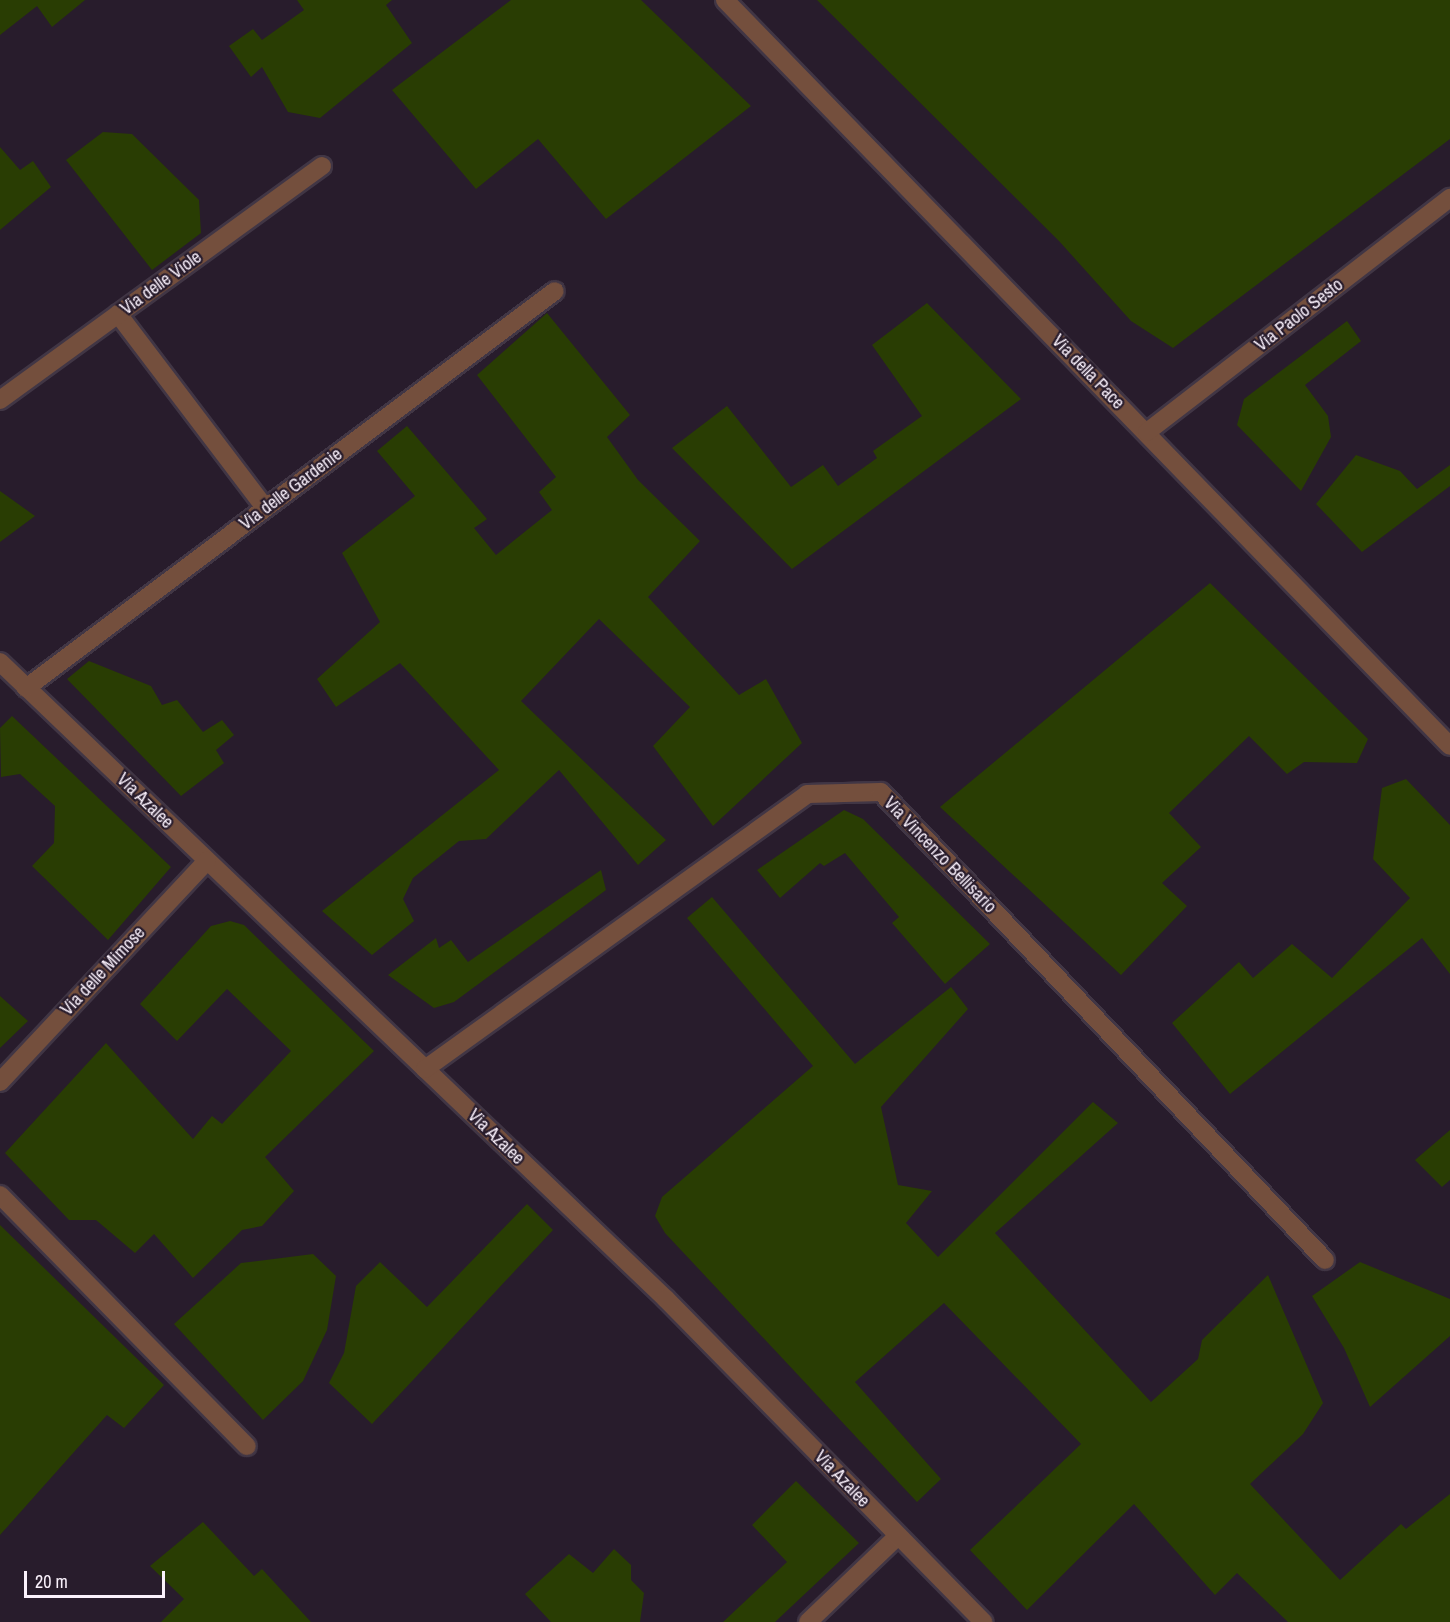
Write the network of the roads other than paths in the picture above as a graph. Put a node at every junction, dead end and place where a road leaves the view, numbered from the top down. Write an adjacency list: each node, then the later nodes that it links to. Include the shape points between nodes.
1 (725, 0): 7 (street, Via della Pace)
2 (322, 166): 5 (street, Via delle Viole)
3 (1450, 198): 7 (street, Via Paolo Sesto)
4 (555, 291): 8 (street, Via delle Gardenie)
5 (118, 314): 6 (street, Via delle Viole); 8 (street)
6 (0, 400)
7 (1147, 432): 11 (street, Via della Pace)
8 (265, 508): 10 (street, Via delle Gardenie)
9 (0, 662): 10 (street, Via Azalee)
10 (26, 688): 12 (street, Via Azalee)
11 (1450, 746)
12 (207, 861): 13 (street, Via Azalee); 14 (street, Via delle Mimose)
13 (425, 1069): 16 (street, Via Vincenzo Bellisario, via 807,794 881,792); 18 (street, Via Azalee, via 666,1299)
14 (0, 1082)
15 (0, 1195): 17 (street)
16 (1325, 1260)
17 (247, 1446)
18 (898, 1536): 19 (street); 20 (street, Via Azalee)
19 (808, 1622)
20 (982, 1622)

